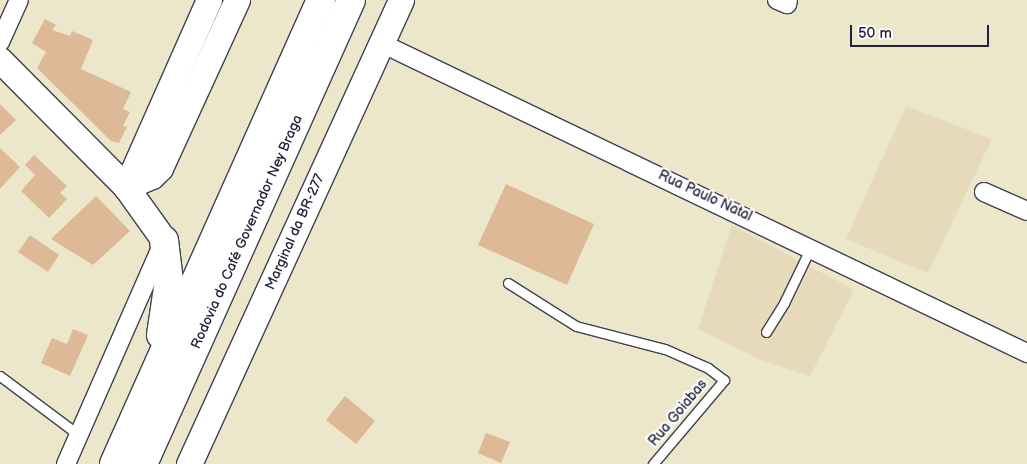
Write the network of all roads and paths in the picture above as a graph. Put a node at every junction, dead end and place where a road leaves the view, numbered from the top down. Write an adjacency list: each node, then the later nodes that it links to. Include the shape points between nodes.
1 (19, 0): 9 (street)
2 (209, 0): 12 (street)
3 (237, 0): 12 (street, via 160,168 152,176)
4 (321, 0): 21 (highway, Rodovia do Café Governador Ney Braga)
5 (351, 0): 26 (highway, Rodovia do Café Governador Ney Braga)
6 (401, 0): 10 (street, Marginal da BR-277)
7 (777, 0): 8 (street, via 787,4)
8 (788, 0)
9 (0, 42)
10 (381, 43): 16 (street, Rua Paulo Natal); 23 (street, Marginal da BR-277)
11 (0, 60): 12 (street)
12 (126, 187): 15 (street)
13 (984, 192): 14 (street)
14 (1027, 211)
15 (164, 240): 21 (highway, via 169,259 169,281); 22 (street)
16 (811, 247): 18 (lane); 19 (street, Rua Paulo Natal)
17 (508, 283): 27 (lane, Rua Goiabas, via 576,326 665,349 708,368 724,380)
18 (766, 332)
19 (1027, 353)
20 (0, 376): 22 (lane)
21 (152, 380): 25 (highway, Rodovia do Café Governador Ney Braga)
22 (79, 435): 24 (street)
23 (195, 462)
24 (66, 464)
25 (114, 464)
26 (143, 464)
27 (653, 464)

